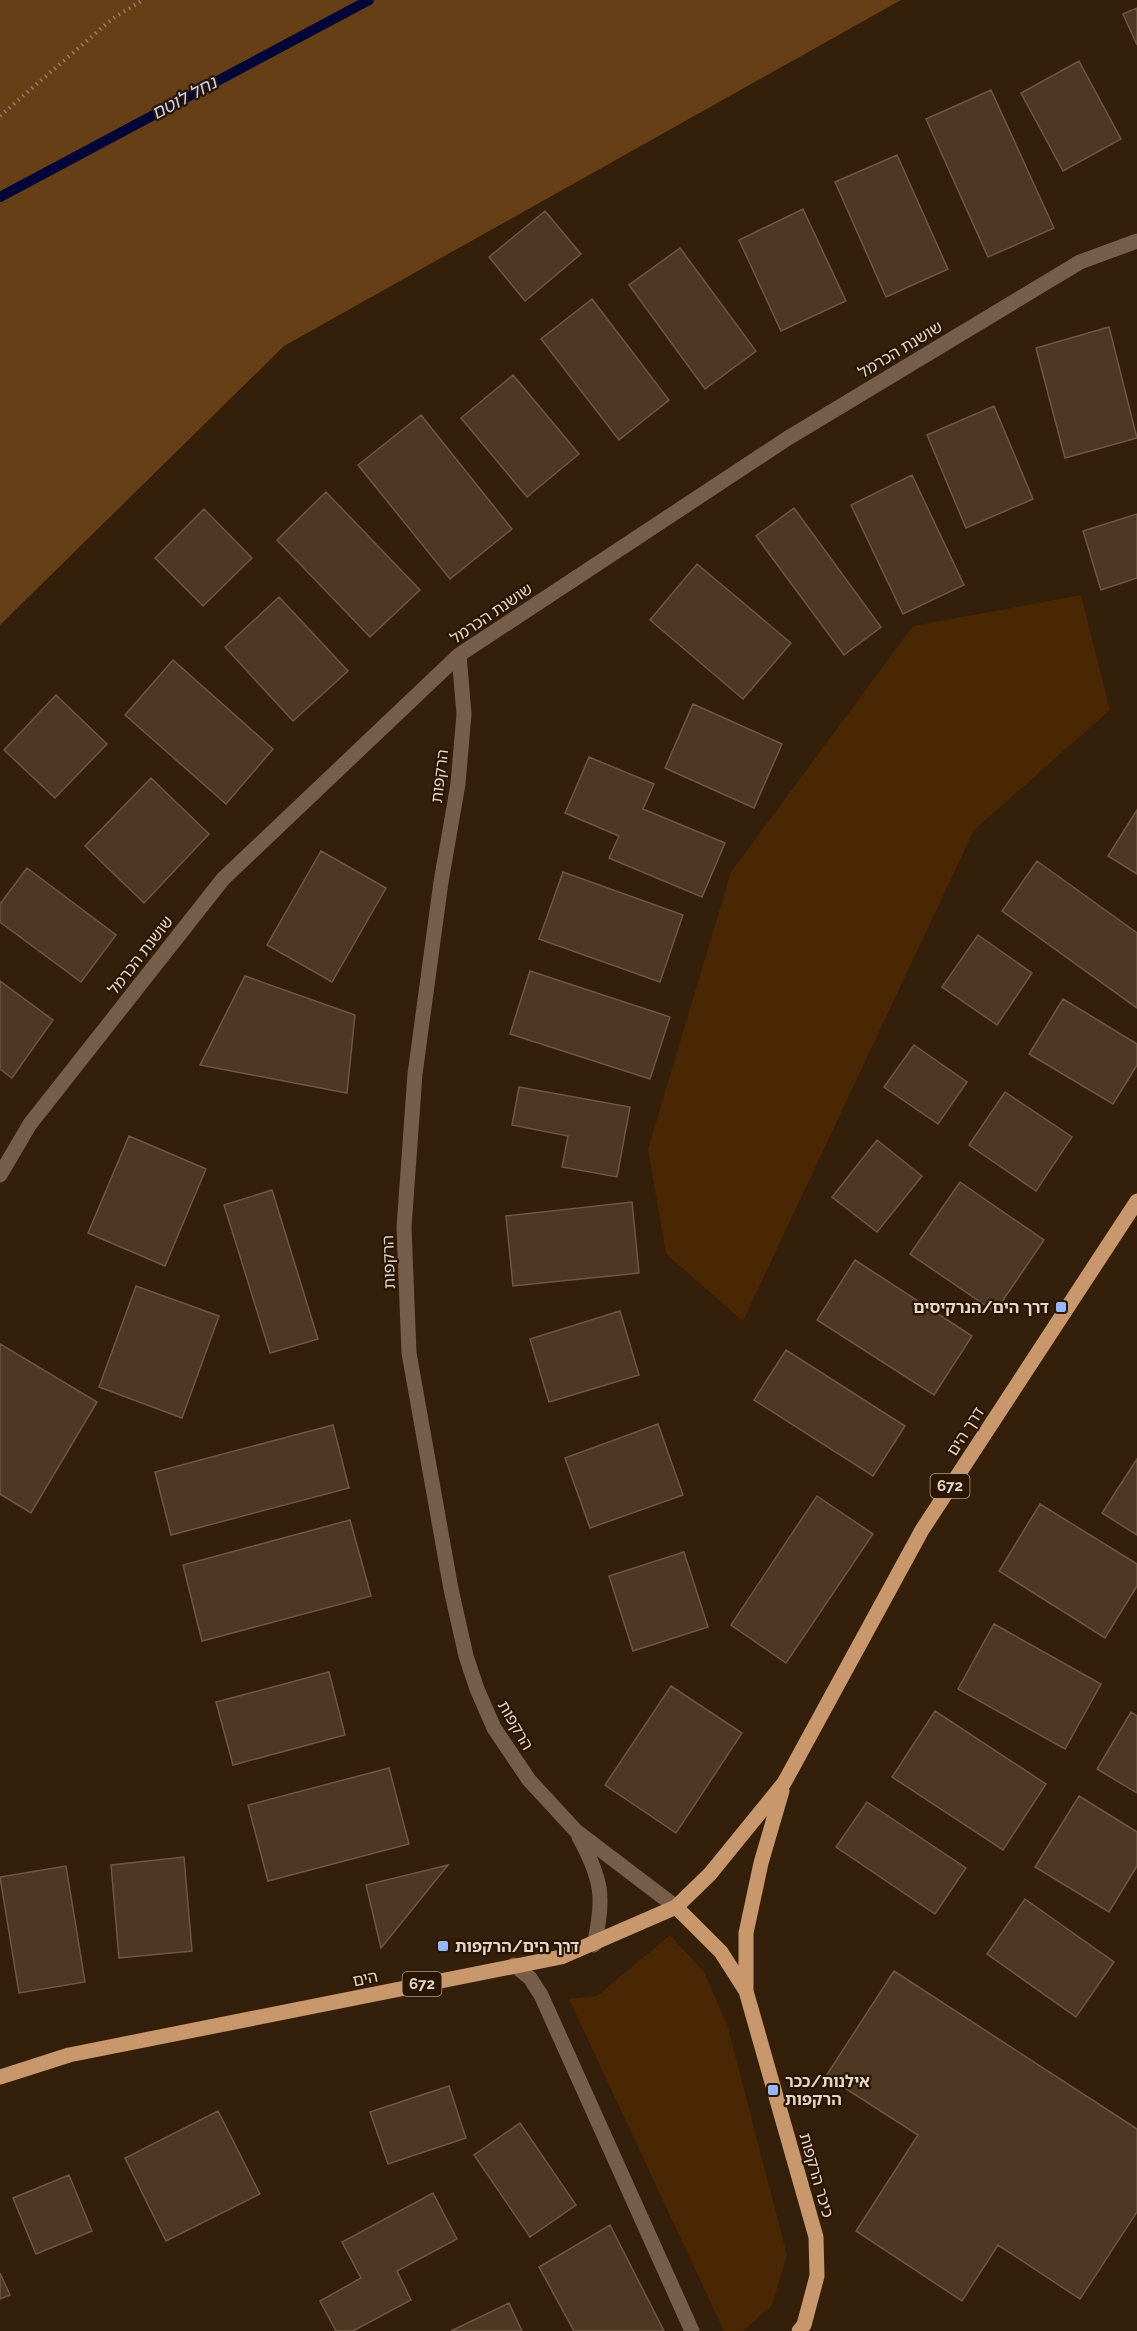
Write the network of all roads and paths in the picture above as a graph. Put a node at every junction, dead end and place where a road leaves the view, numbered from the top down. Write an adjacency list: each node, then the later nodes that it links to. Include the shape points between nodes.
1 (143, 0): 2 (path, via 112,19)
2 (0, 116)
3 (1137, 241): 4 (street, שושנת הכרמל, via 1080,262 788,438)
4 (459, 655): 5 (street, שושנת הכרמל, via 223,879 30,1124); 8 (street, הרקפות, via 464,714 458,784 415,1074 404,1227 409,1353 451,1589 477,1689 494,1728 529,1780)
5 (0, 1175)
6 (1137, 1201): 7 (main road, דרך הים / 672, via 922,1530)
7 (784, 1783): 9 (main road, הים / 672, via 710,1874); 12 (main road, כיכר הרקפות / 672, via 746,1933)
8 (576, 1831): 9 (street, הרקפות); 10 (street, הרקפות, via 600,1884 601,1914)
9 (676, 1907): 10 (main road, הים / 672); 12 (main road, via 720,1952)
10 (594, 1944): 11 (main road, הים / 672, via 561,1957)
11 (514, 1965): 13 (main road, הים / 672, via 69,2055); 14 (street, via 530,1978 541,1995)
12 (746, 1991): 15 (main road, כיכר הרקפות / 672, via 816,2237 817,2276)
13 (0, 2077)
14 (692, 2331)
15 (799, 2331)

